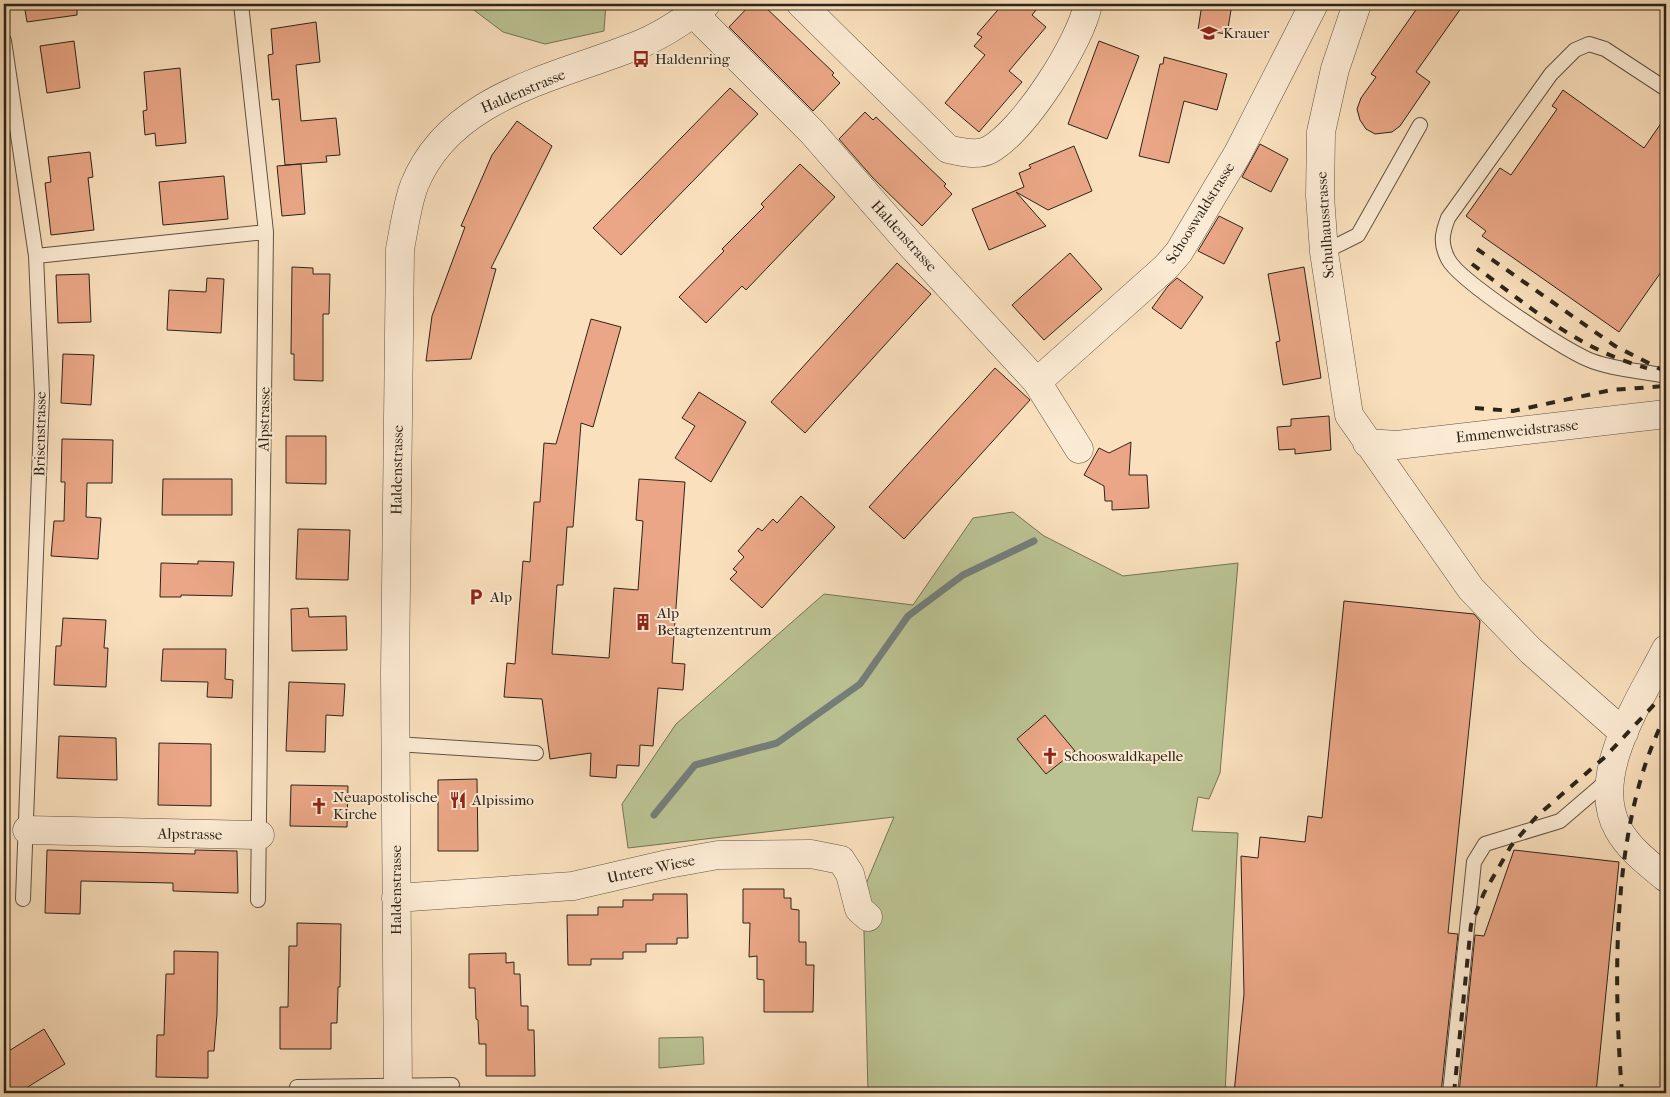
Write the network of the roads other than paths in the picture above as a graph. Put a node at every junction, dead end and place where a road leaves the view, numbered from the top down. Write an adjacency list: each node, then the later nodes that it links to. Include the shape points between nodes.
1 (241, 4): 10 (lane, Alpstrasse)
2 (801, 4): 3 (street, via 948,149 963,153 988,151 1018,124 1056,74 1085,17)
3 (1088, 4)
4 (1314, 4): 14 (street, Schooswaldstrasse, via 1238,152 1180,252)
5 (1357, 4): 11 (street, Schulhausstrasse, via 1335,69 1322,132 1320,196)
6 (700, 8): 14 (street, Haldenstrasse); 20 (street, Haldenstrasse, via 640,44 511,93 478,109 443,139 431,154 414,187 400,249)
7 (4, 41): 12 (lane, Brisenstrasse)
8 (1666, 89): 13 (lane, via 1605,49 1589,44 1575,50 1539,90 1448,218 1441,236 1448,259 1460,274 1546,336 1589,360)
9 (1420, 126): 11 (lane, via 1358,235)
10 (266, 232): 12 (lane); 24 (lane, Alpstrasse)
11 (1324, 252): 16 (street, Schulhausstrasse, via 1349,414)
12 (36, 256): 23 (lane, Brisenstrasse, via 42,395)
13 (1666, 376)
14 (1037, 382): 17 (street, Haldenstrasse)
15 (1666, 414): 16 (street, Emmenweidstrasse, via 1397,445)
16 (1367, 443): 19 (street, Schulhausstrasse, via 1471,589 1531,650)
17 (1079, 449)
18 (1666, 649): 19 (street)
19 (1624, 733): 22 (street)
20 (396, 744): 21 (lane); 26 (street, Haldenstrasse)
21 (536, 753)
22 (1609, 778): 25 (street, via 1609,805 1618,830 1645,861); 34 (lane, via 1560,821 1485,844 1474,862)
23 (27, 830): 24 (street, Alpstrasse); 27 (lane, Brisenstrasse)
24 (260, 835): 28 (lane, Alpstrasse)
25 (1666, 878)
26 (396, 898): 29 (street, Untere Wiese, via 573,886 718,855 812,854 840,860 850,874 859,909); 32 (street, Haldenstrasse)
27 (23, 899)
28 (258, 900)
29 (868, 917)
30 (452, 1085): 32 (lane)
31 (297, 1087): 33 (lane)
32 (398, 1089): 33 (lane)
33 (350, 1090)
34 (1450, 1093)

